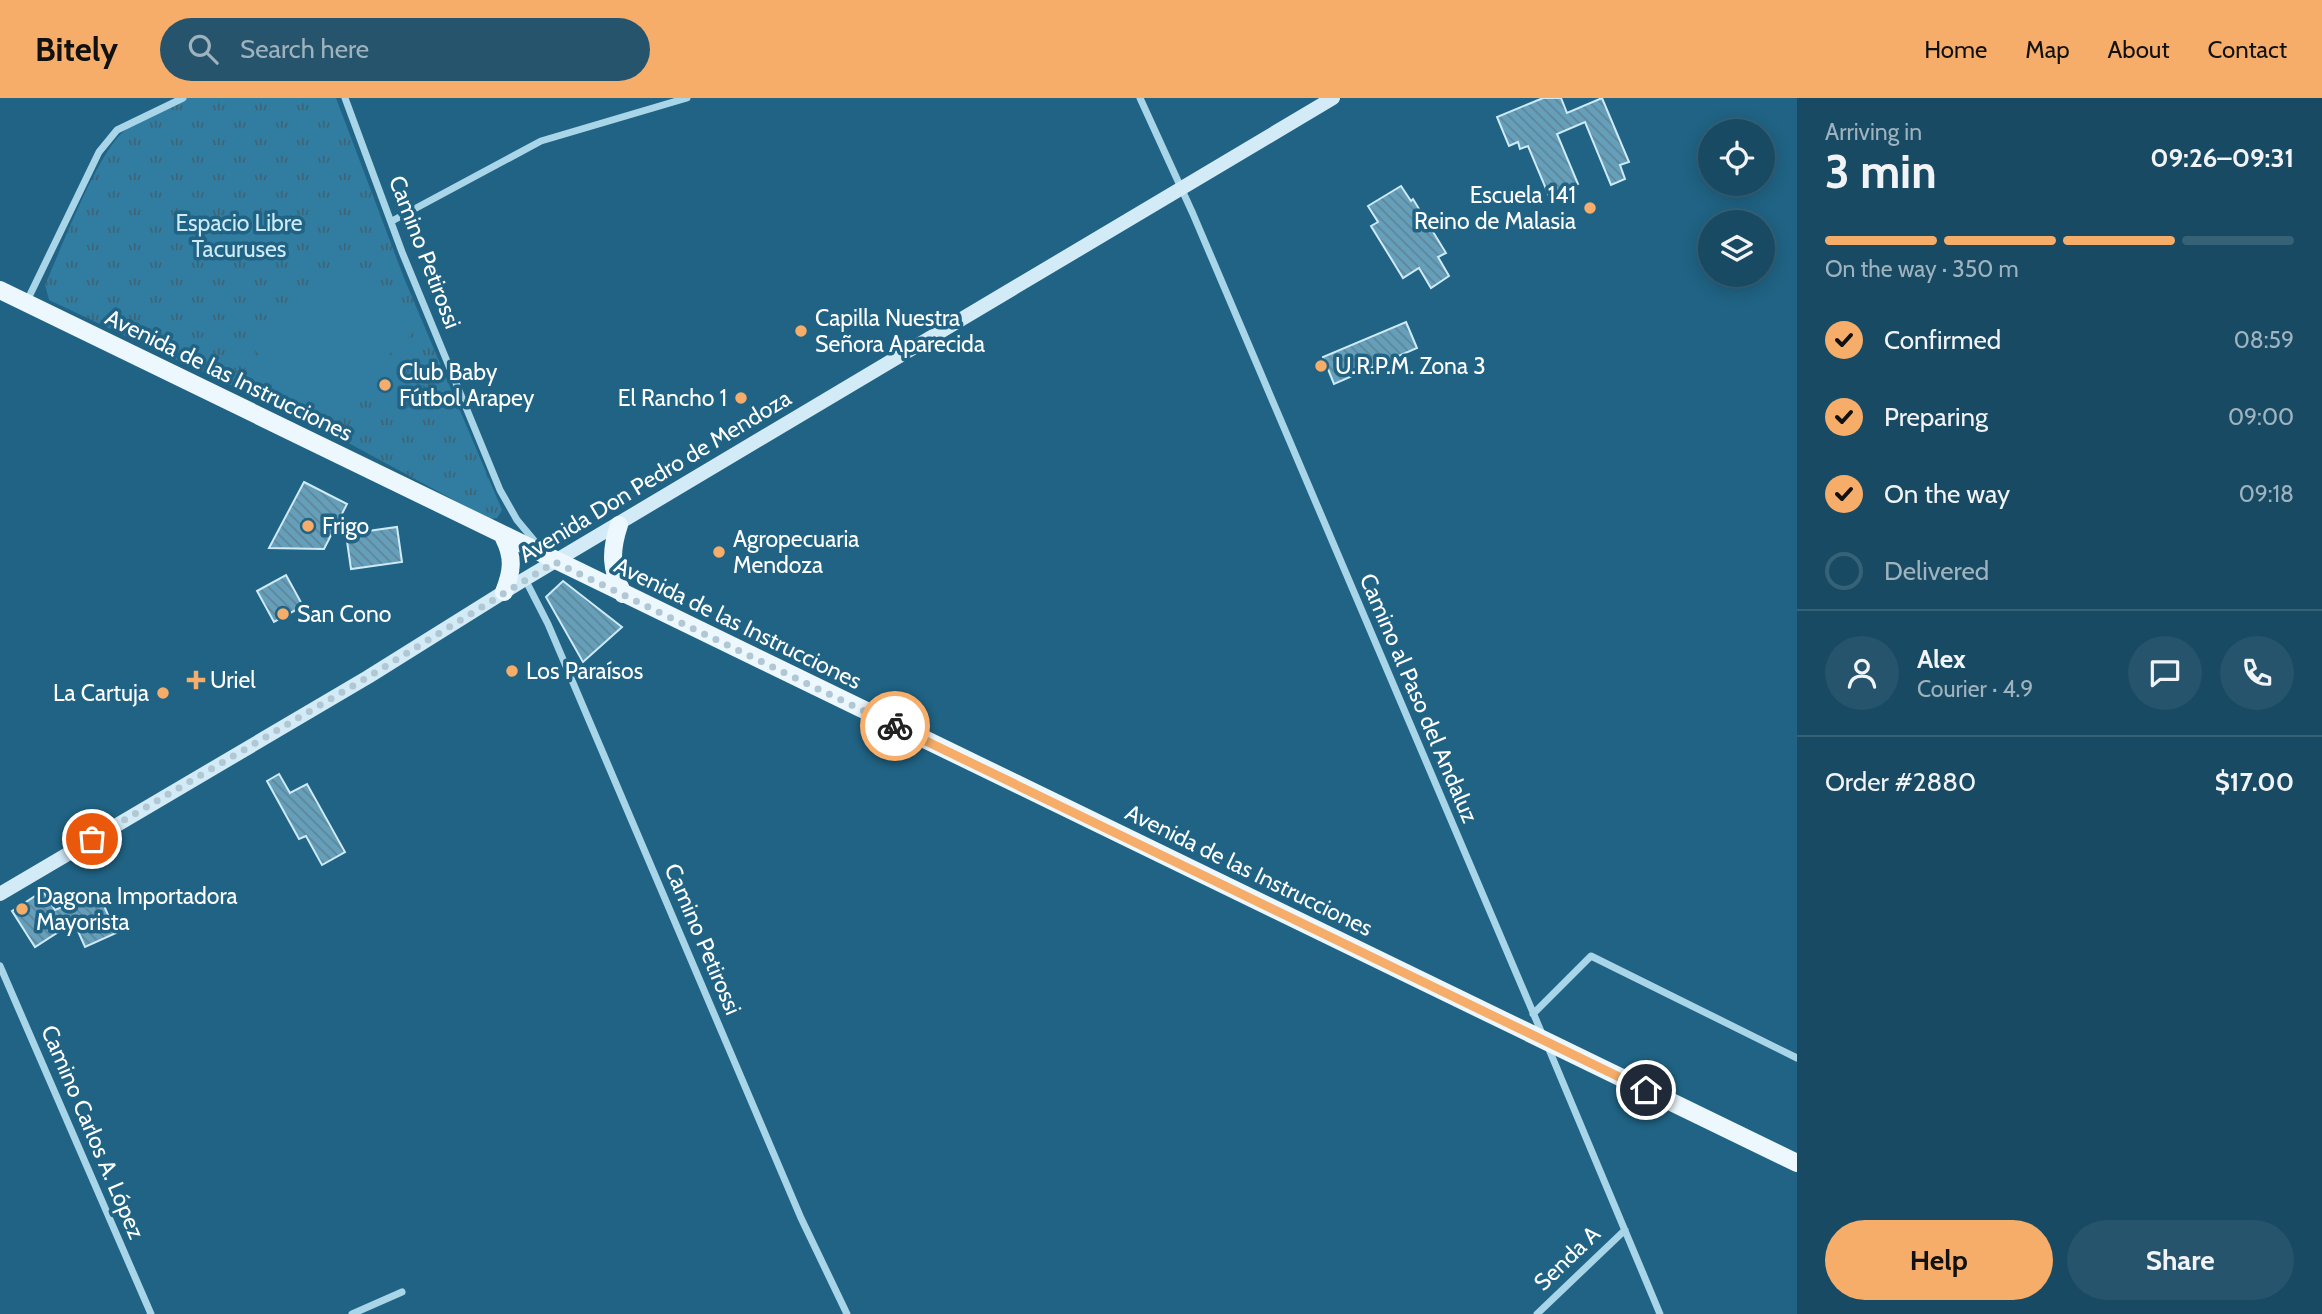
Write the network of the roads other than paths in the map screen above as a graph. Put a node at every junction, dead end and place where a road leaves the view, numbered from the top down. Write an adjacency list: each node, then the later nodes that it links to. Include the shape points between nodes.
1 (183, 98): 9 (street, via 117,130 99,152)
2 (345, 98): 7 (street, Camino Petirossi)
3 (687, 98): 7 (street, via 541,141)
4 (1140, 98): 6 (street, Camino al Paso del Andaluz)
5 (1333, 98): 6 (street, Avenida Don Pedro de Mendoza)
6 (1182, 190): 10 (street, Avenida Don Pedro de Mendoza); 18 (street, Camino al Paso del Andaluz)
7 (392, 221): 12 (street, Camino Petirossi, via 500,490 526,534)
8 (0, 290): 9 (main road, Avenida de las Instrucciones)
9 (26, 303): 11 (main road, Avenida de las Instrucciones)
10 (619, 525): 12 (street, Avenida Don Pedro de Mendoza); 15 (main road, via 611,557)
11 (504, 538): 12 (main road, Avenida de las Instrucciones); 14 (main road, via 512,561)
12 (555, 562): 13 (street, Avenida Don Pedro de Mendoza); 15 (main road, Avenida de las Instrucciones)
13 (525, 579): 14 (street, Avenida Don Pedro de Mendoza); 26 (street, Camino Petirossi)
14 (504, 592): 16 (street, Avenida Don Pedro de Mendoza)
15 (623, 594): 19 (main road, Avenida de las Instrucciones)
16 (0, 894)
17 (0, 966): 24 (street, Camino Carlos A. López)
18 (1533, 1014): 19 (street, Camino al Paso del Andaluz); 20 (street, via 1591,956)
19 (1546, 1042): 21 (main road, Avenida de las Instrucciones); 22 (street, Camino al Paso del Andaluz)
20 (1797, 1058)
21 (1797, 1163)
22 (1625, 1230): 27 (street, Senda A); 28 (street, Camino al Paso del Andaluz)
23 (402, 1292): 25 (street)
24 (151, 1314)
25 (352, 1314)
26 (847, 1314)
27 (1536, 1314)
28 (1660, 1314)

